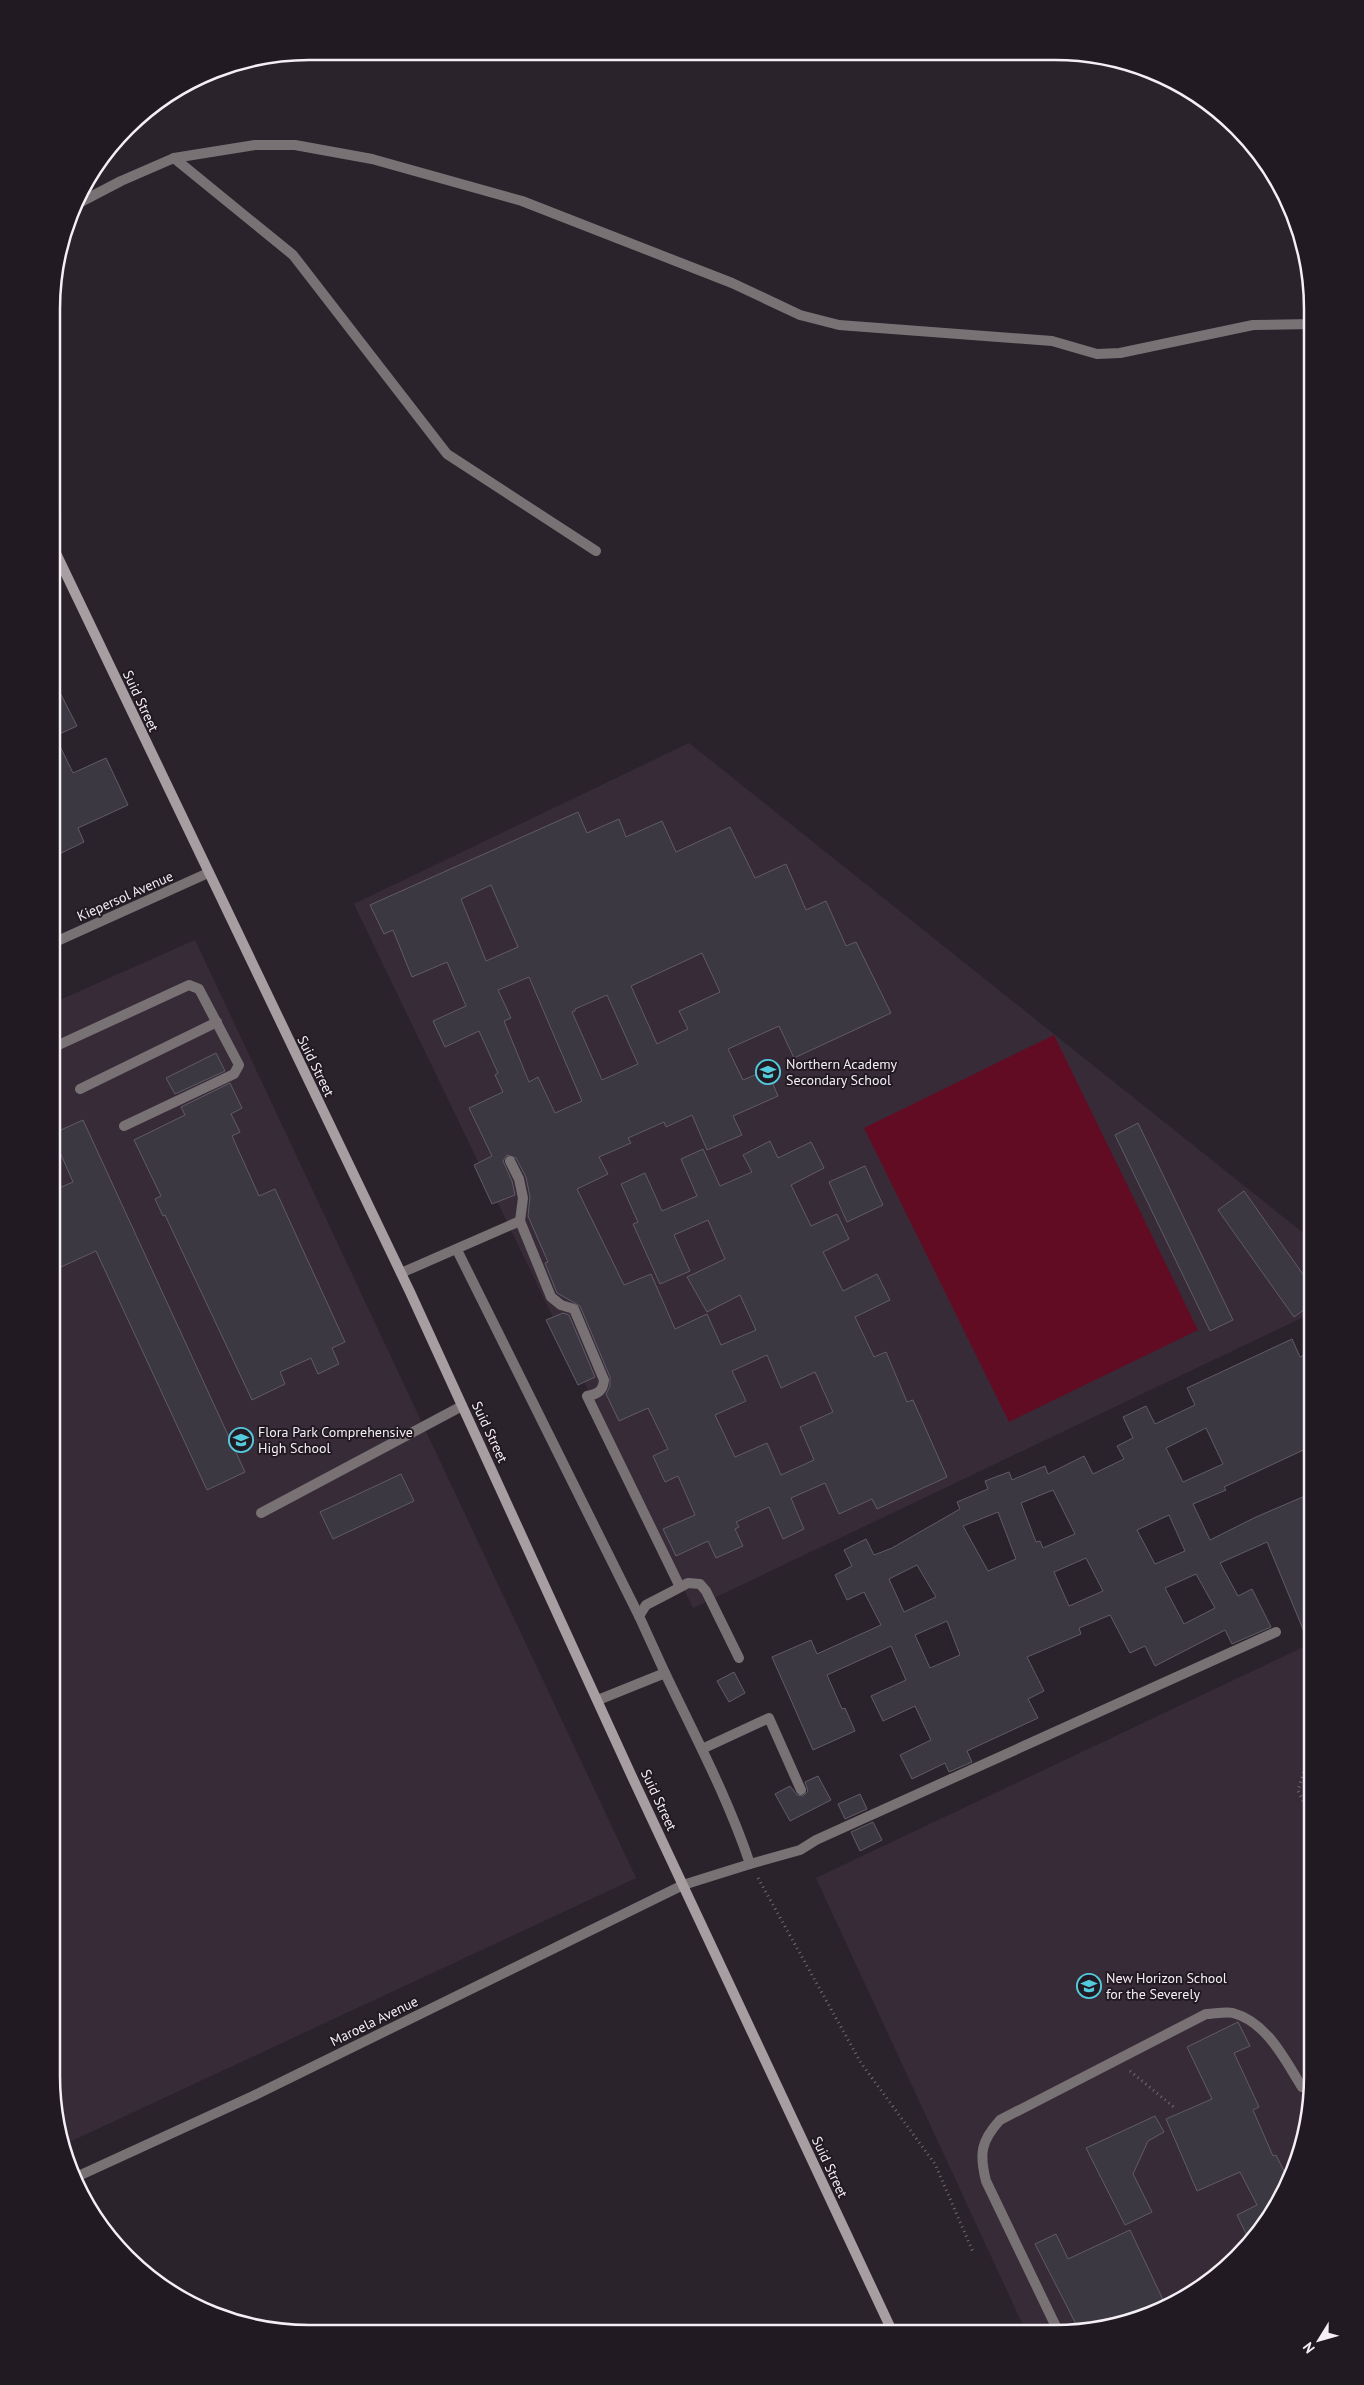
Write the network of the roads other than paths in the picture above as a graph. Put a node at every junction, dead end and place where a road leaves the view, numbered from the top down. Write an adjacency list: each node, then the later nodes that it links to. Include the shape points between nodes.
1 (174, 158): 2 (street); 3 (street, via 255,145 287,145 372,159 522,201 732,283 800,315 839,325 1052,341 1097,354 1120,353 1254,325); 4 (street, via 293,255 447,454)
2 (86, 199)
3 (1304, 324)
4 (596, 551)
5 (60, 562): 6 (street, Suid Street)
6 (208, 873): 7 (street, Kiepersol Avenue); 15 (street, Suid Street)
7 (60, 940)
8 (217, 1022): 9 (street, via 199,989 189,985); 10 (street); 11 (street, via 238,1066 234,1074)
9 (60, 1044)
10 (80, 1089)
11 (124, 1126)
12 (510, 1160): 13 (street, via 523,1198)
13 (520, 1221): 14 (street); 18 (street, via 551,1296 561,1305 574,1309 604,1380 604,1388 598,1394 587,1396)
14 (457, 1250): 15 (street); 19 (street)
15 (401, 1273): 16 (street, Suid Street)
16 (462, 1406): 17 (street); 23 (street, Suid Street)
17 (261, 1513)
18 (680, 1587): 19 (street, via 646,1605); 21 (street, via 688,1583 700,1584)
19 (640, 1616): 22 (street)
20 (1276, 1632): 26 (street, Maroela Avenue, via 800,1850)
21 (739, 1658)
22 (665, 1673): 23 (street); 24 (street)
23 (598, 1700): 27 (street, Suid Street)
24 (702, 1749): 25 (street, via 769,1718); 26 (street)
25 (801, 1790)
26 (750, 1864): 27 (street, Maroela Avenue)
27 (683, 1885): 29 (street, Maroela Avenue, via 253,2096); 30 (street, Suid Street)
28 (1302, 2087): 31 (street, via 1276,2046 1255,2024 1232,2012 1206,2014 1000,2120 988,2133 982,2148 986,2181)
29 (81, 2175)
30 (889, 2325)
31 (1055, 2325)

